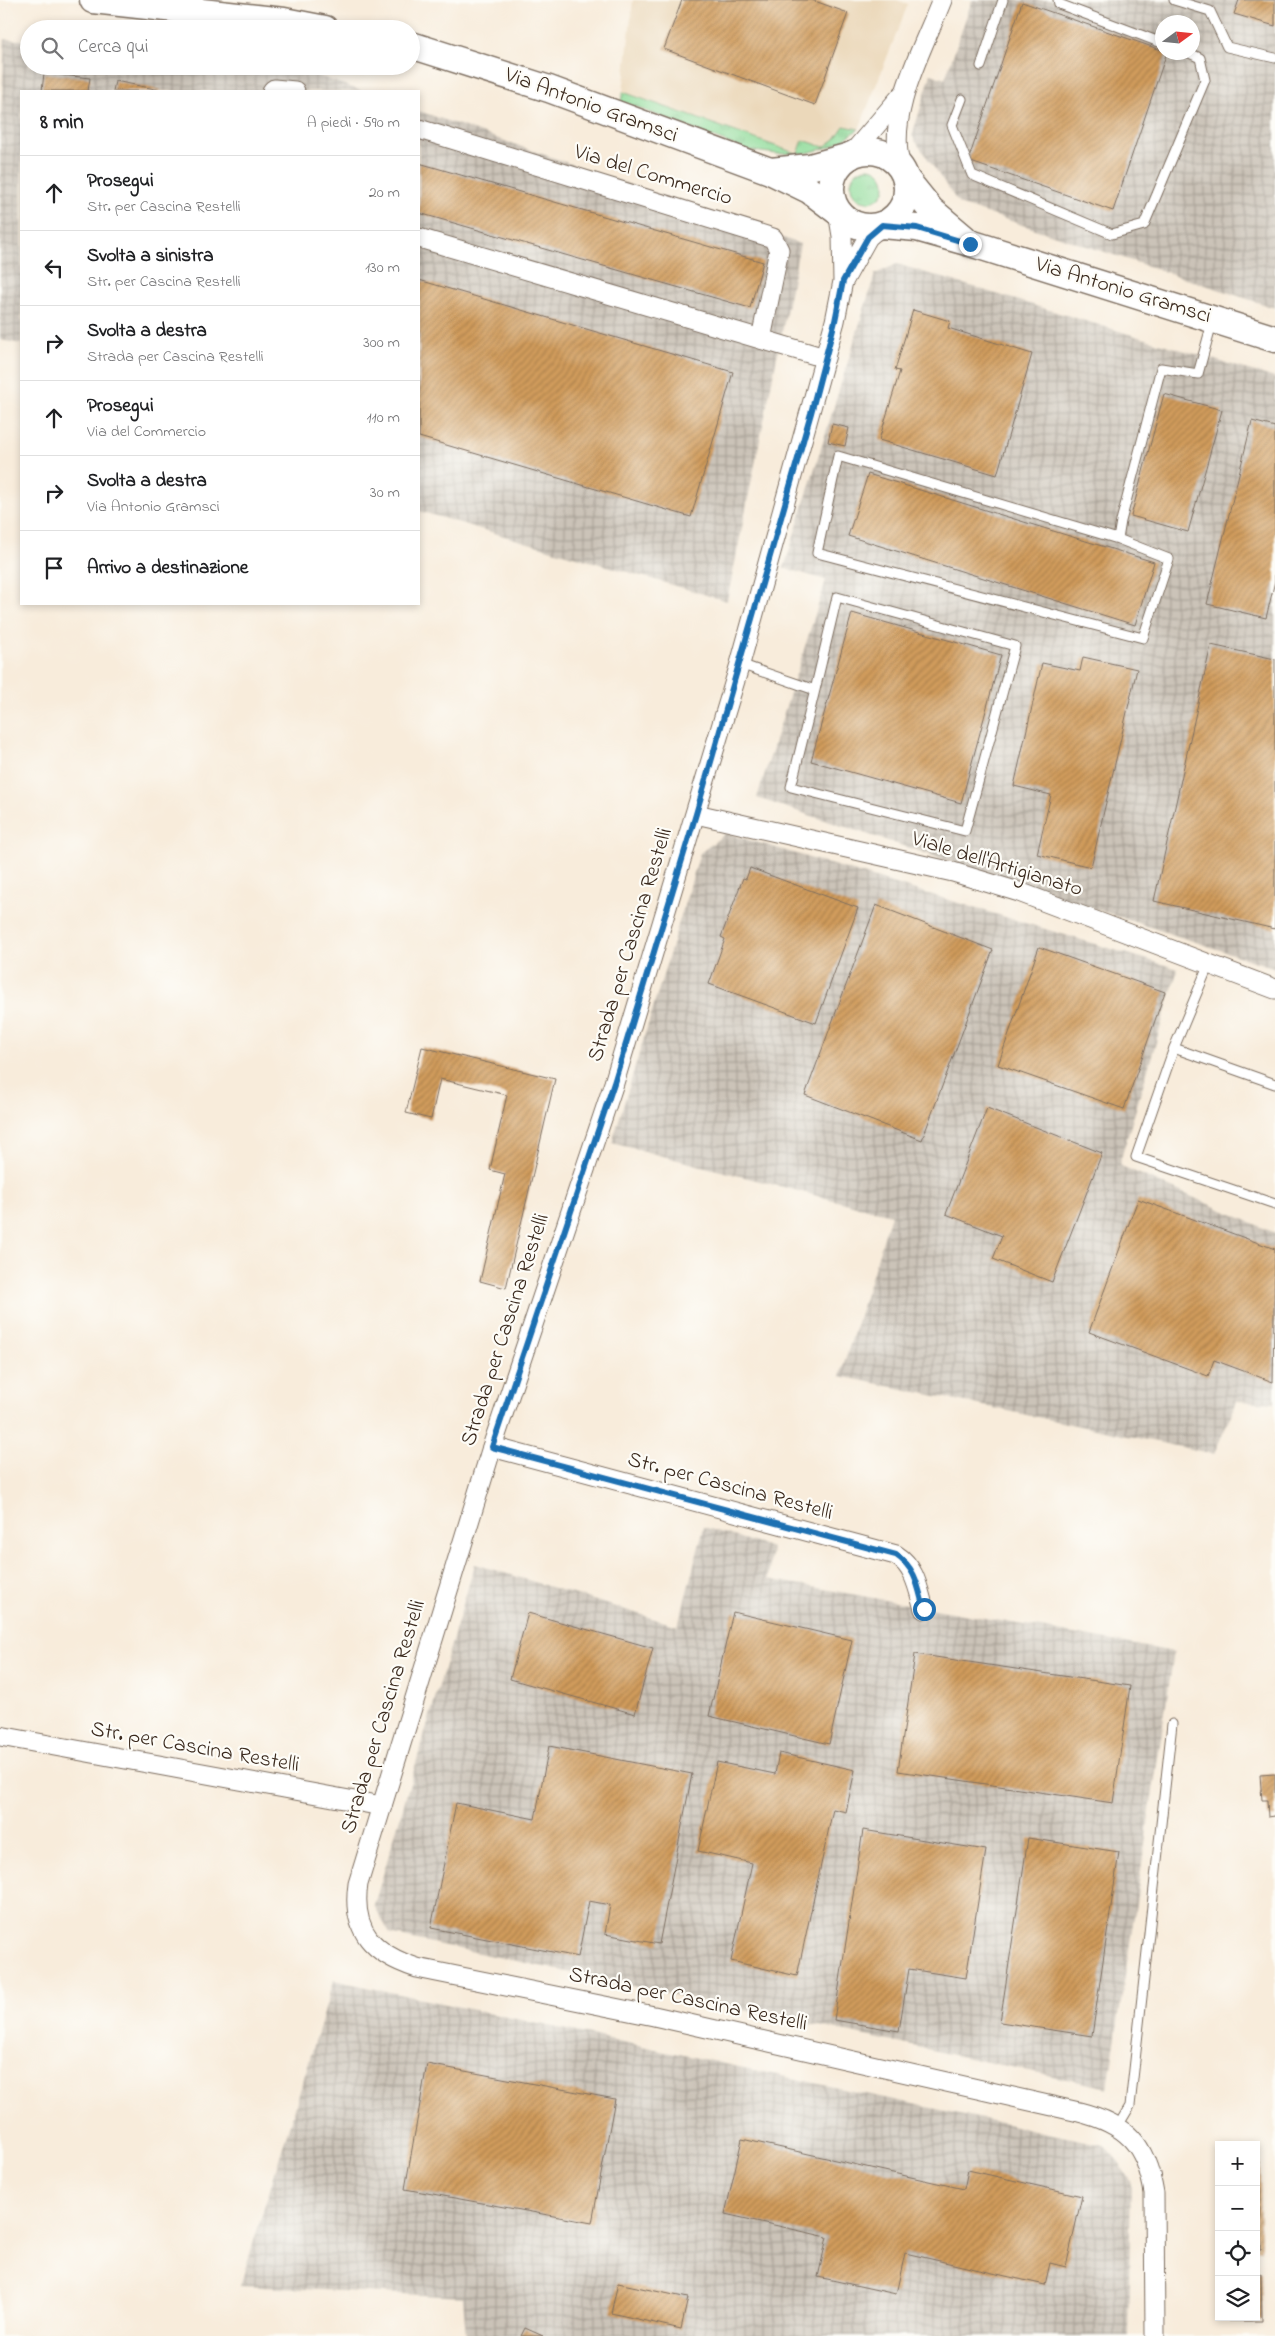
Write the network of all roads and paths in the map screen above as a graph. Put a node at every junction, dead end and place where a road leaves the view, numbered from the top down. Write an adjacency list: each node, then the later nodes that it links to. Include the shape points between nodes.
1 (93, 0): 6 (street)
2 (942, 0): 12 (street)
3 (1003, 0): 11 (lane)
4 (1058, 0): 7 (lane, via 1059,4)
5 (1174, 0): 10 (lane, via 1210,11 1227,47)
6 (275, 20)
7 (1155, 40)
8 (420, 48): 16 (street, Via Antonio Gramsci, via 548,89)
9 (1200, 58): 13 (lane, via 1205,80 1144,225 1112,234 972,175 952,125)
10 (1275, 58)
11 (981, 66)
12 (906, 90): 15 (street); 17 (street, via 896,131)
13 (962, 99)
14 (420, 129): 25 (street, Via del Commercio, via 773,238 779,250)
15 (850, 156): 16 (street, Via Antonio Gramsci, via 824,164); 17 (street, via 876,151 888,156); 18 (street, via 837,168 832,182 832,199)
16 (770, 171): 18 (street, Via Antonio Gramsci, via 809,190)
17 (903, 173): 19 (street, via 908,192 904,205 897,216); 21 (street, Via Antonio Gramsci, via 931,210)
18 (838, 212): 19 (street, via 858,226); 22 (street)
19 (882, 225): 21 (street, Via Antonio Gramsci, via 917,228); 22 (street, via 868,237)
20 (420, 238): 25 (street)
21 (970, 244): 23 (street, Via Antonio Gramsci)
22 (843, 281): 26 (street)
23 (1213, 320): 24 (street, Via Antonio Gramsci); 27 (lane, via 1198,374 1161,368)
24 (1275, 339)
25 (761, 340): 26 (street)
26 (825, 358): 28 (street, Strada per Cascina Restelli)
27 (1118, 539): 27 (lane, via 1169,559 1143,638 817,553 838,456)
28 (740, 664): 29 (lane); 30 (street, Strada per Cascina Restelli)
29 (815, 690): 29 (lane, via 837,597 1015,646 965,831 791,787)
30 (696, 814): 31 (street, Viale dell'Artigianato, via 953,872 1019,892); 36 (street, Strada per Cascina Restelli, via 614,1083)
31 (1209, 964): 32 (street, Viale dell'Artigianato); 33 (lane)
32 (1275, 989)
33 (1174, 1048): 34 (lane); 35 (lane, via 1136,1157)
34 (1275, 1084)
35 (1275, 1204)
36 (492, 1447): 37 (street, Str. per Cascina Restelli, via 896,1555 907,1562 915,1577); 40 (street, Strada per Cascina Restelli)
37 (924, 1609)
38 (1172, 1724): 41 (lane, via 1130,2106)
39 (0, 1736): 40 (street, Str. per Cascina Restelli)
40 (382, 1806): 41 (street, Strada per Cascina Restelli, via 358,1884 356,1903 365,1933 377,1949 392,1959 417,1968 654,2016 1079,2112)
41 (1118, 2126): 42 (street, Strada per Cascina Restelli, via 1132,2138 1144,2156 1154,2193)
42 (1155, 2336)

